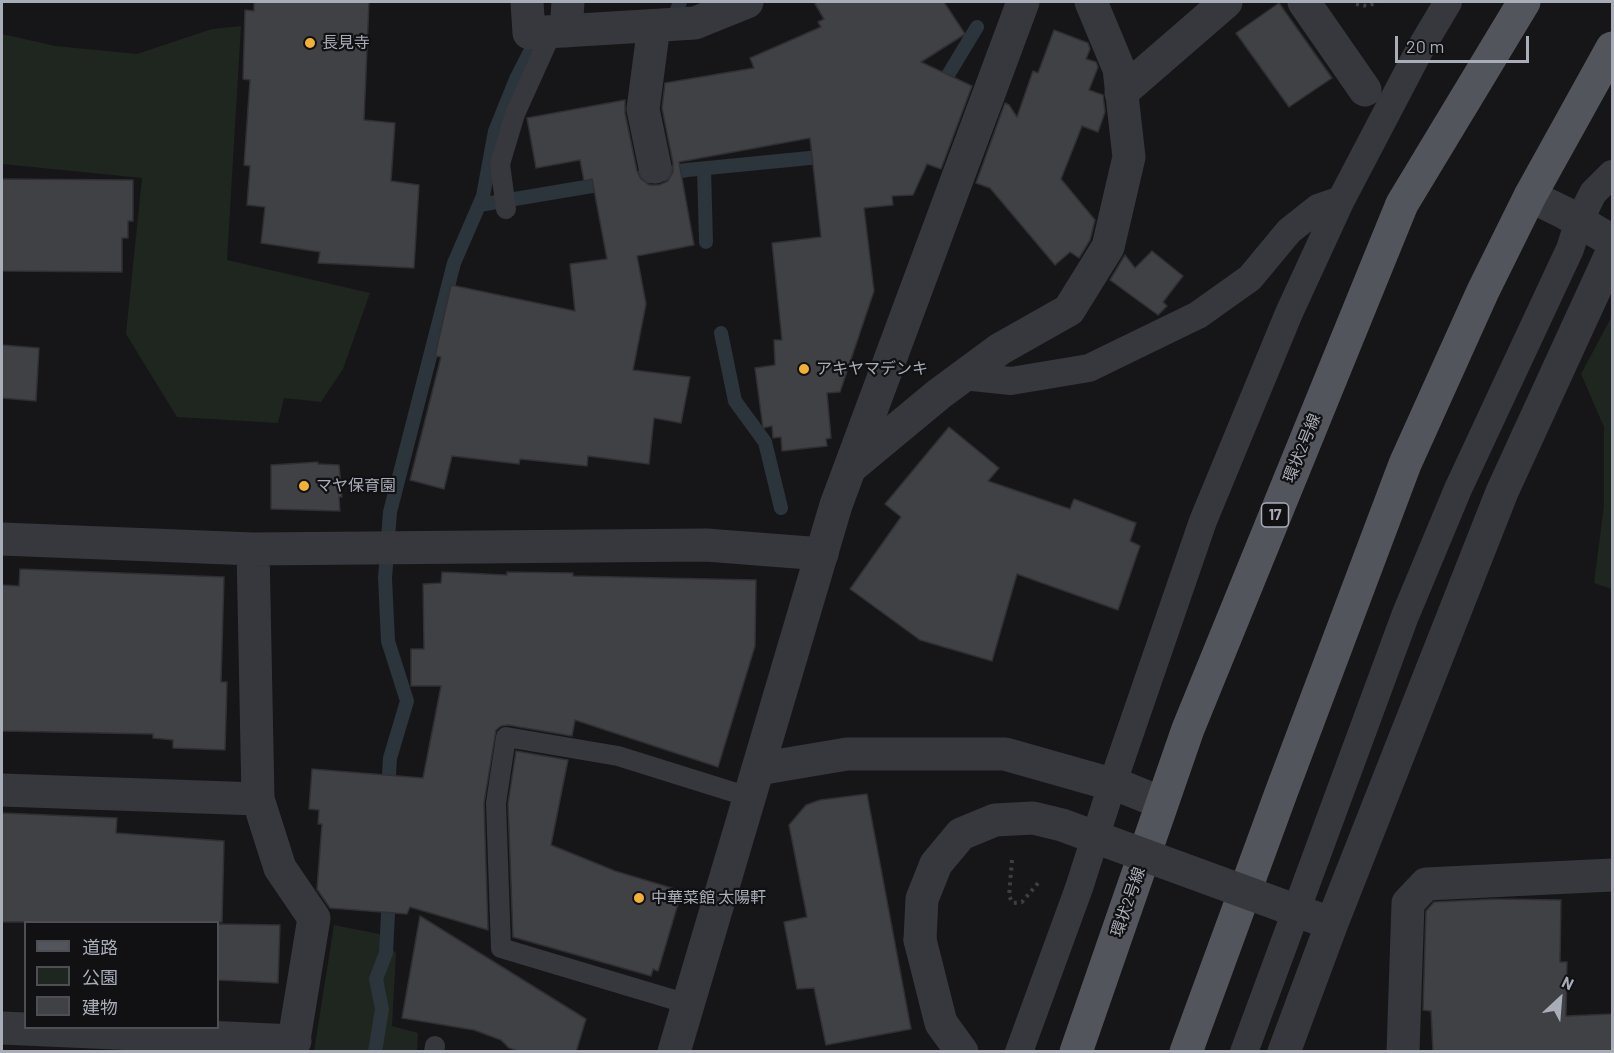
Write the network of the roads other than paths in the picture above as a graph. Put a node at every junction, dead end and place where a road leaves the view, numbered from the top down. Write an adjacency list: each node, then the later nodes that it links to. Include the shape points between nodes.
1 (528, 2): 9 (street, via 530,33)
2 (747, 2): 10 (street, via 695,23)
3 (1023, 2): 23 (street)
4 (1091, 2): 13 (street, via 1119,69)
5 (1226, 2): 13 (street)
6 (1304, 2): 12 (street)
7 (1448, 2): 17 (street)
8 (1524, 2): 31 (main road, 環状2号線 / 17, via 1402,204 1188,729)
9 (562, 21): 10 (street); 18 (lane, via 514,114 500,164)
10 (654, 26): 14 (street, via 643,109)
11 (1612, 48): 16 (main road)
12 (1365, 90)
13 (1121, 93): 22 (street, via 1129,157 1108,247 1069,310 1000,349)
14 (655, 167)
15 (1612, 174): 19 (street, via 1593,193)
16 (1530, 196): 19 (street); 41 (main road, via 1405,464)
17 (1341, 200): 22 (street, via 1318,208 1289,231 1250,278 1198,315 1089,368 1011,381); 28 (street, via 1289,313 1203,520)
18 (504, 201)
19 (1579, 220): 20 (street); 42 (street, via 1570,249 1458,489 1405,616)
20 (1612, 241)
21 (1612, 252): 33 (street, via 1502,492)
22 (963, 376): 23 (street)
23 (851, 467): 26 (street)
24 (2, 539): 25 (street)
25 (254, 549): 26 (street, via 706,544); 30 (street)
26 (822, 554): 27 (street)
27 (754, 783): 28 (street, via 847,754 1005,754); 34 (street); 34 (lane, via 506,737 496,803 501,948)
28 (1112, 784): 31 (street); 39 (street, via 1079,888)
29 (2, 790): 30 (street)
30 (258, 799): 36 (street, via 280,868 314,918)
31 (1162, 803): 40 (main road, 環状2号線 / 17)
32 (1612, 875): 44 (street, via 1426,884 1408,903)
33 (1325, 921): 38 (street, bridge, via 1062,825 1033,818 995,820 961,834 936,864 922,899 920,940 941,1023); 43 (street)
34 (688, 1004): 37 (street)
35 (2, 1028): 36 (street)
36 (293, 1046)
37 (674, 1052)
38 (962, 1052)
39 (1018, 1052)
40 (1076, 1052)
41 (1186, 1052)
42 (1244, 1052)
43 (1284, 1052)
44 (1403, 1052)

